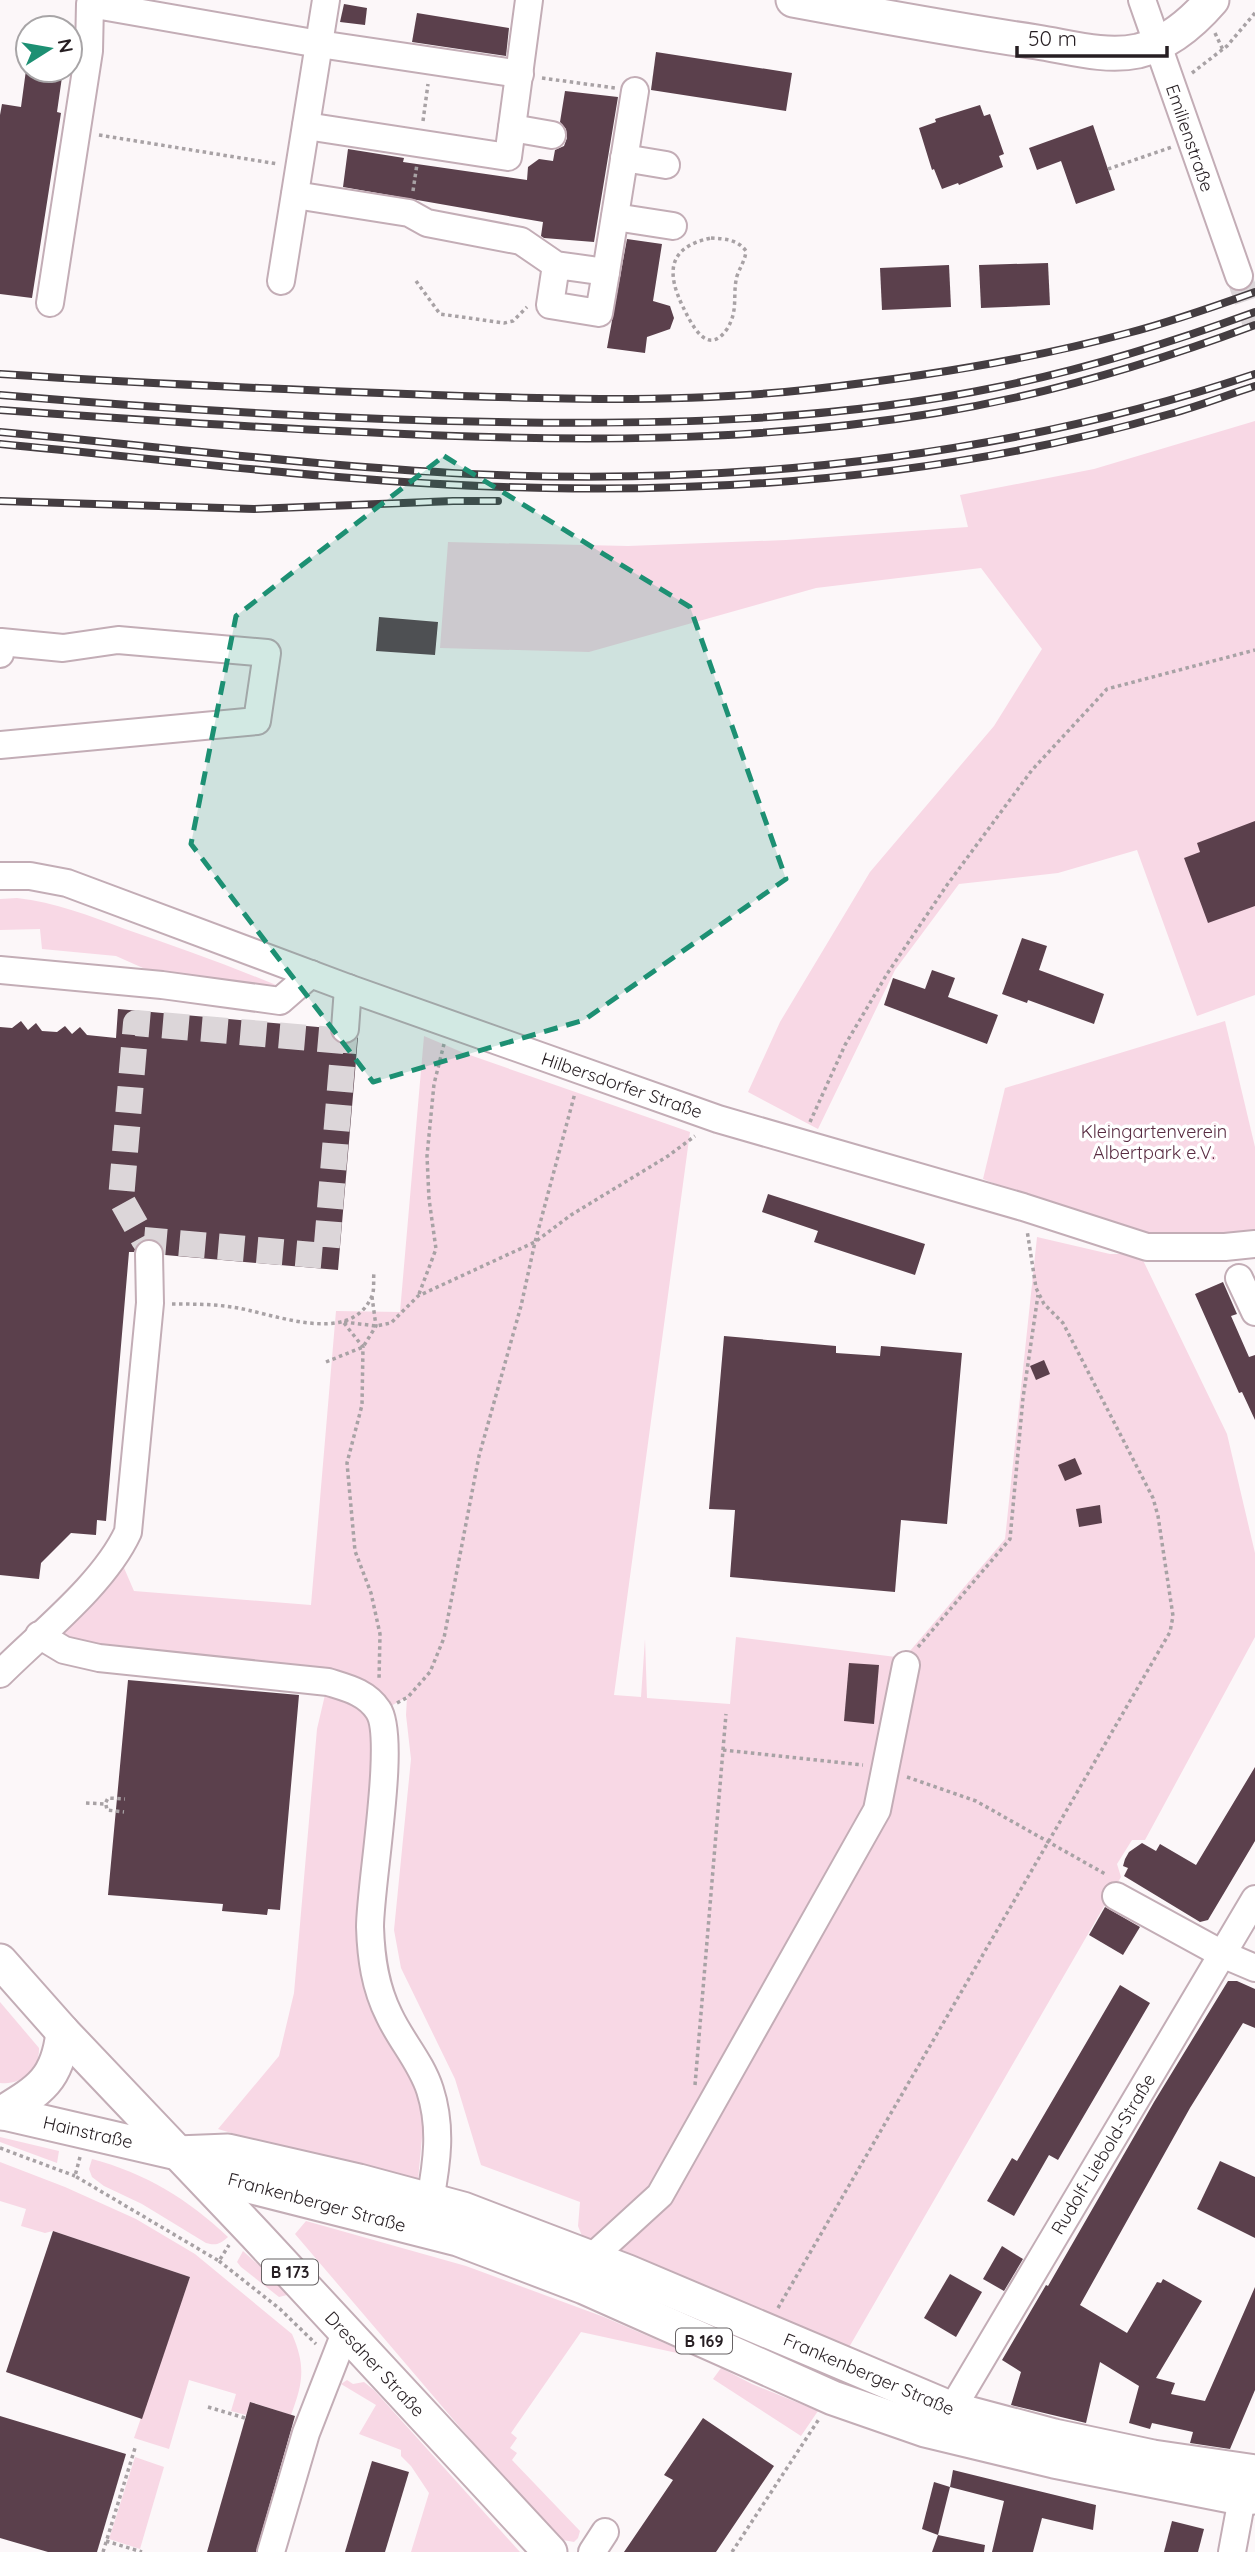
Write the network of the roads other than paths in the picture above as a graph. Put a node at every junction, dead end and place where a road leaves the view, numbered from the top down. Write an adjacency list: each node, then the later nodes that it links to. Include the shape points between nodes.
1 (326, 0): 7 (street)
2 (529, 0): 9 (street)
3 (793, 0): 8 (main road, via 1109,53)
4 (1142, 0): 8 (street, Emilienstraße)
5 (1212, 0): 8 (main road, via 1180,31)
6 (91, 2): 7 (street); 23 (street, via 89,51)
7 (319, 44): 9 (street); 11 (street)
8 (1157, 44): 21 (street, Emilienstraße)
9 (520, 74): 12 (street)
10 (635, 91): 14 (street)
11 (306, 126): 12 (street, via 508,157); 16 (street)
12 (512, 128): 13 (street)
13 (552, 135)
14 (624, 158): 15 (street); 17 (street)
15 (666, 165)
16 (295, 195): 19 (street, via 409,213 427,223 521,241); 22 (street)
17 (615, 217): 18 (street); 20 (street)
18 (679, 237)
19 (556, 265): 20 (street); 20 (street, via 550,304 599,313)
20 (606, 272)
21 (1239, 276)
22 (281, 281)
23 (50, 303)
24 (0, 654): 25 (street, via 1,642 63,648 118,640 267,653 257,721)
25 (0, 745)
26 (0, 876): 28 (street, Hilbersdorfer Straße, via 67,883)
27 (0, 970): 28 (street, via 280,1001)
28 (310, 974): 29 (street, Hilbersdorfer Straße)
29 (348, 988): 30 (street); 31 (street, Hilbersdorfer Straße, via 718,1119 1147,1247)
30 (345, 1029)
31 (1255, 1244)
32 (149, 1254): 35 (street, via 150,1304 128,1532 118,1555)
33 (1239, 1278): 34 (street)
34 (1255, 1312)
35 (39, 1635): 37 (street); 46 (street, via 64,1650 99,1658 328,1682 360,1692 376,1707 384,1726 384,1760 370,1925 373,1971 389,2015 430,2088 437,2121)
36 (906, 1665): 47 (street, via 877,1810 660,2195)
37 (2, 1668)
38 (1116, 1896): 40 (street)
39 (1255, 1899): 40 (street, Rudolf-Liebold-Straße)
40 (1222, 1954): 42 (street); 49 (street, Rudolf-Liebold-Straße)
41 (0, 1961): 43 (main road, Dresdner Straße / B 173)
42 (1255, 1968)
43 (63, 2032): 44 (main road, via 61,2055 39,2088); 45 (main road, Dresdner Straße / B 173)
44 (1, 2112): 45 (main road, Hainstraße)
45 (177, 2153): 46 (main road, Frankenberger Straße / B 169, via 229,2151); 48 (main road, Dresdner Straße / B 173, via 244,2223); 50 (main road, Frankenberger Straße / B 169, via 225,2180 458,2239 584,2287 832,2399 925,2430 1055,2461)
46 (430, 2200): 47 (main road, Frankenberger Straße / B 169)
47 (591, 2258): 49 (main road, Frankenberger Straße / B 169)
48 (340, 2347): 51 (street, via 306,2433); 52 (main road, Dresdner Straße / B 173)
49 (952, 2409): 50 (main road, Frankenberger Straße / B 169)
50 (1251, 2479): 53 (street)
51 (271, 2552)
52 (550, 2552)
53 (1232, 2552)

